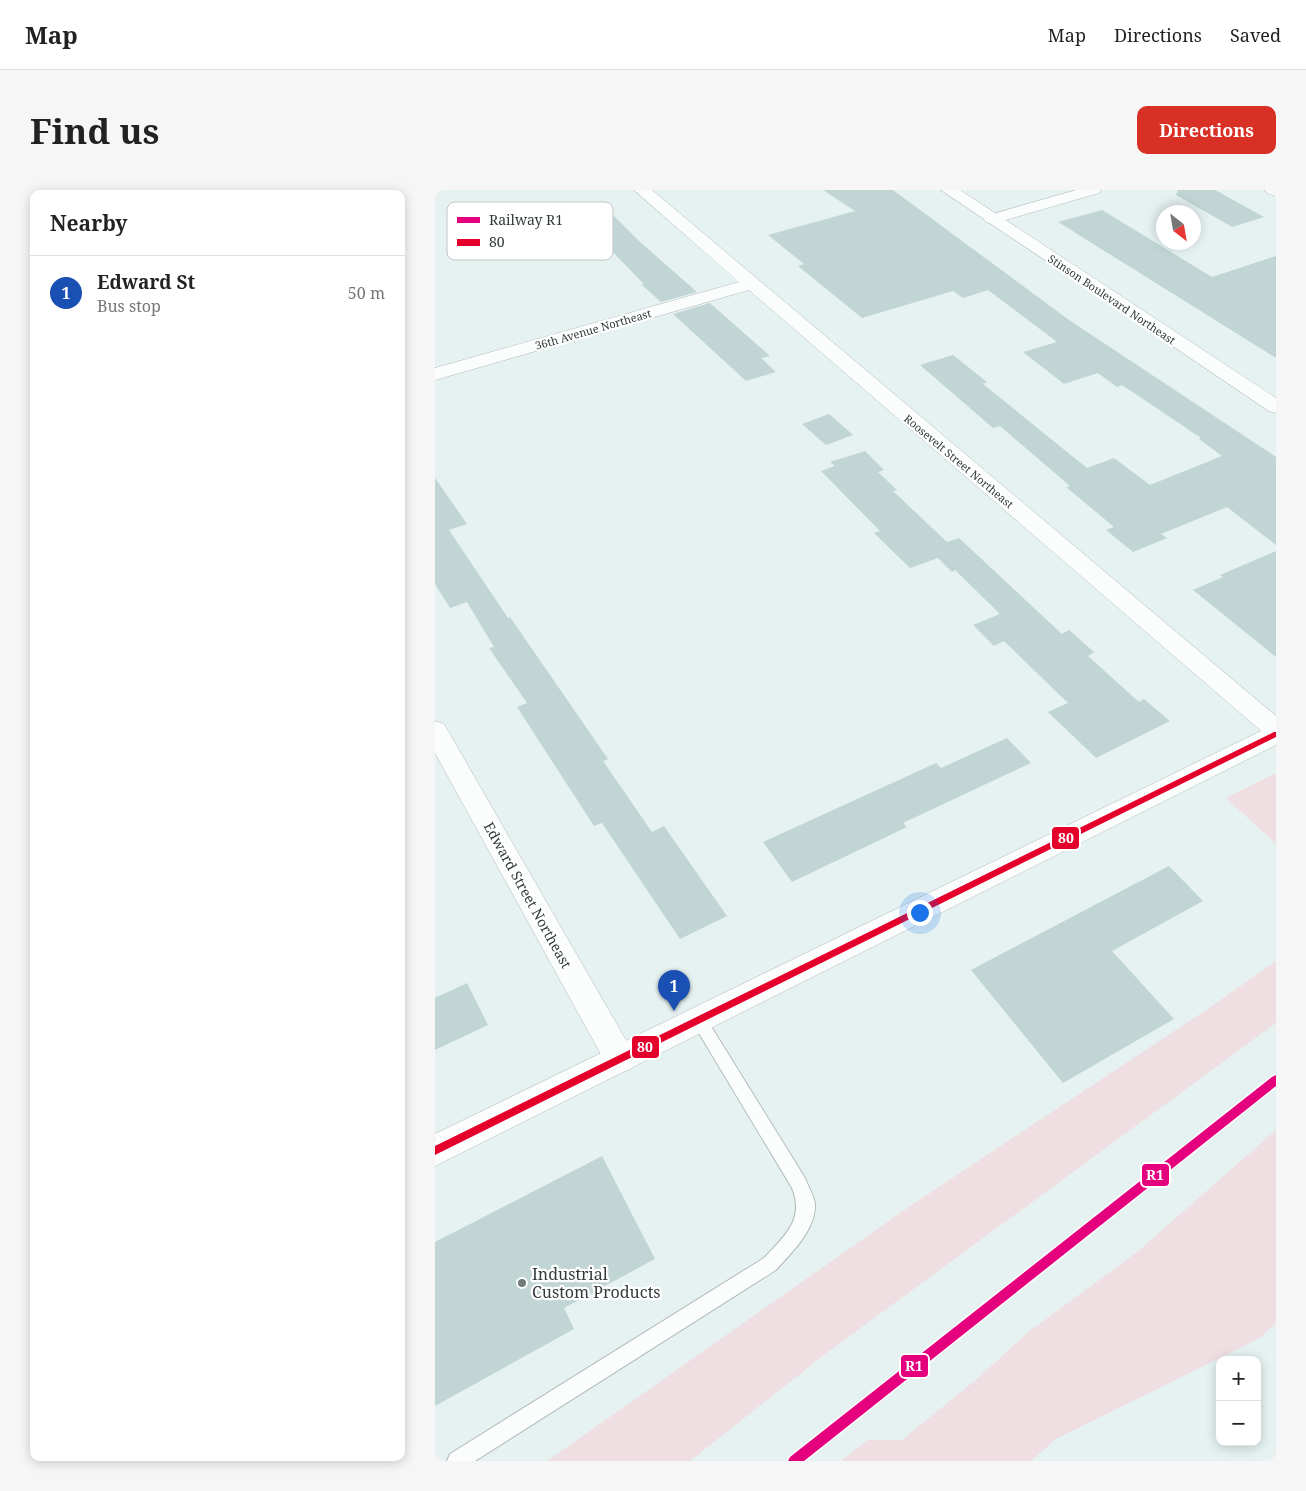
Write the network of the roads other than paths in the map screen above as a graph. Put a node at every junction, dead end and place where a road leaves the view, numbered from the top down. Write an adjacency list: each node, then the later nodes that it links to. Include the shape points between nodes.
1 (642, 190): 5 (street, Roosevelt Street Northeast)
2 (949, 190): 4 (street, Stinson Boulevard Northeast)
3 (1093, 190): 4 (street)
4 (992, 219): 7 (street, Stinson Boulevard Northeast)
5 (751, 284): 6 (street, 36th Avenue Northeast); 9 (street, Roosevelt Street Northeast)
6 (435, 374)
7 (1276, 407)
8 (435, 730): 11 (street, Edward Street Northeast)
9 (1276, 732): 10 (street)
10 (699, 1020): 11 (street); 13 (lane, via 799,1184 806,1202 804,1220 770,1264)
11 (620, 1059): 12 (street)
12 (435, 1151)
13 (457, 1461)

